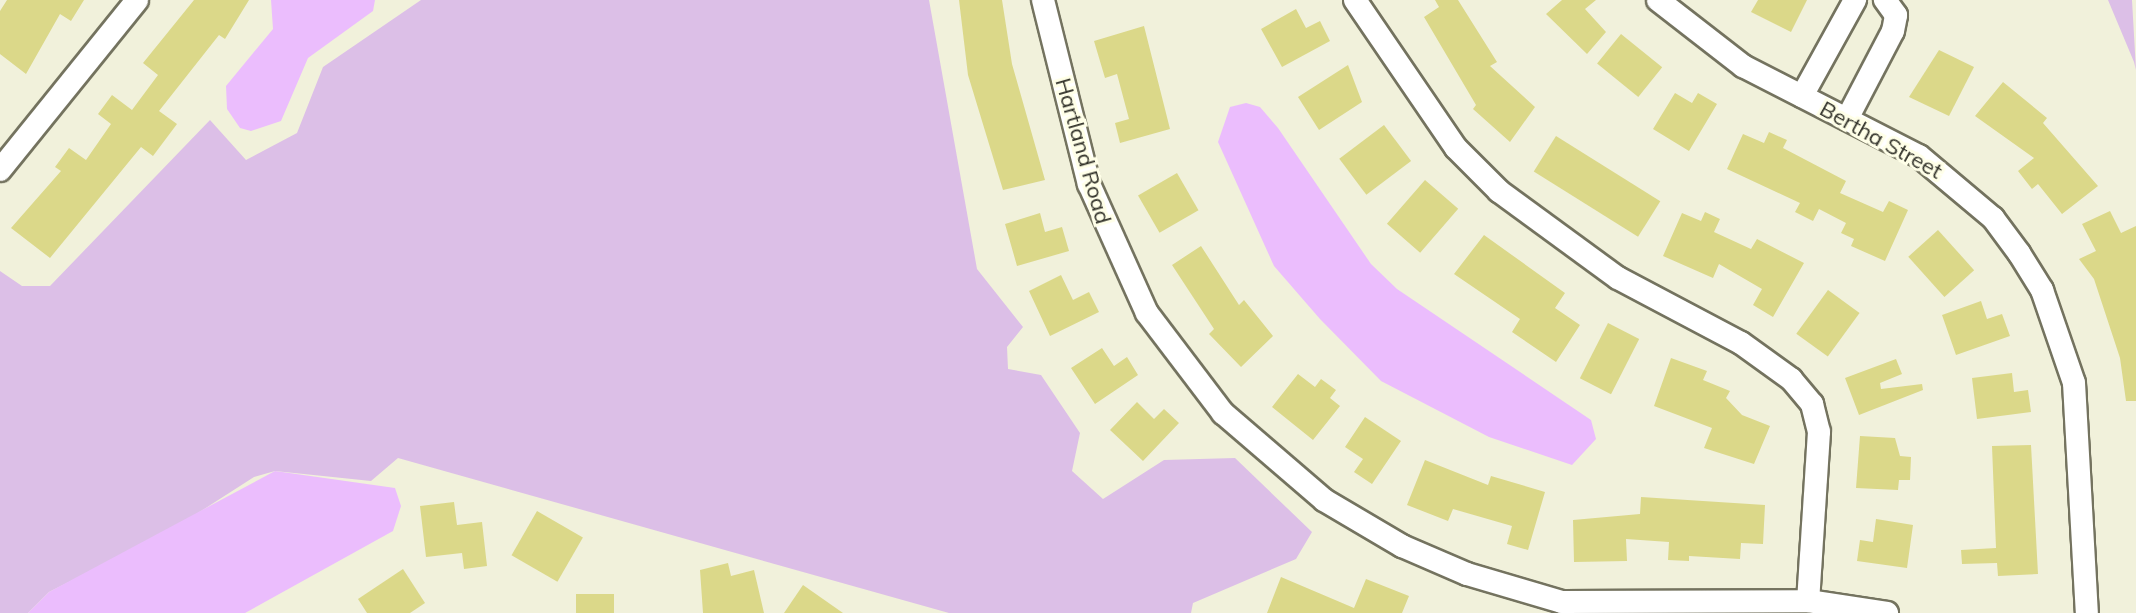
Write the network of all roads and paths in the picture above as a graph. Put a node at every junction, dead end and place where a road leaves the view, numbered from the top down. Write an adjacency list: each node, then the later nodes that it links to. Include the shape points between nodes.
1 (137, 0): 9 (street)
2 (1043, 0): 10 (street, Hartland Road, via 1089,184 1115,252 1180,362 1280,466 1402,546 1535,596 1594,603)
3 (1355, 0): 10 (street, via 1456,148 1499,191 1618,278 1741,343 1791,379 1812,404 1819,432)
4 (1658, 0): 7 (street, Bertha Street, via 1704,41)
5 (1855, 0): 7 (street)
6 (1885, 0): 8 (street, via 1896,15 1893,31)
7 (1802, 96): 8 (street, Bertha Street)
8 (1847, 119): 12 (street, Bertha Street, via 1952,180 1993,218 2042,290 2074,383)
9 (0, 170)
10 (1808, 601): 11 (street, Hartland Road)
11 (1887, 613)
12 (2087, 613)

